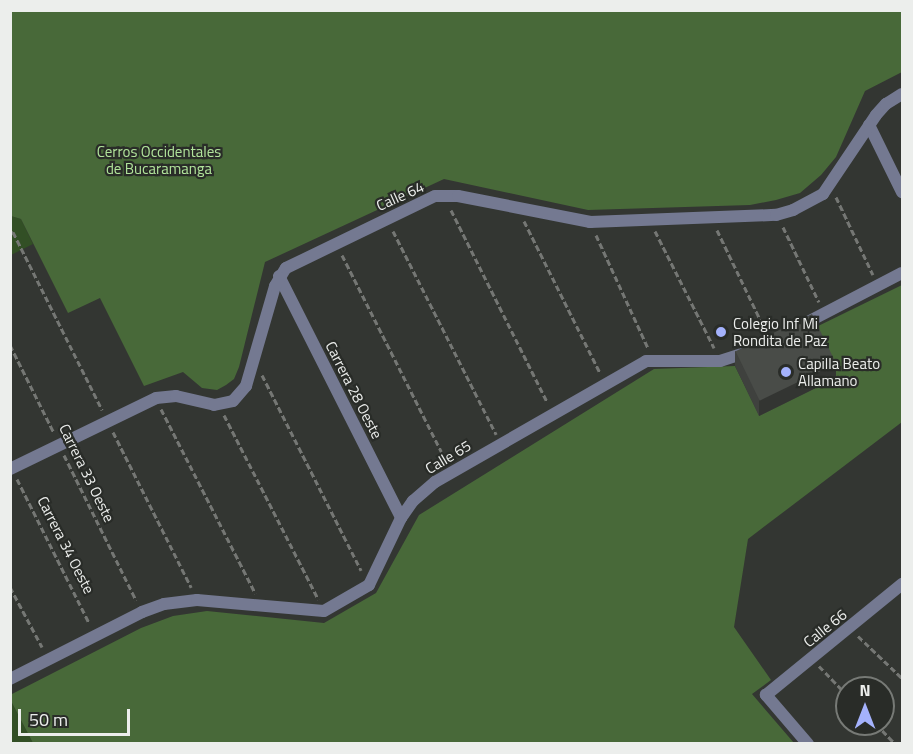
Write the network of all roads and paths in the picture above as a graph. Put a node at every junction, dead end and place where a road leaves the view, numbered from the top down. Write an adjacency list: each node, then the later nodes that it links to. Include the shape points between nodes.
1 (903, 94): 2 (street, Calle 64, via 886,104)
2 (869, 125): 3 (street, Calle 64); 4 (street)
3 (831, 185): 7 (street, Calle 64, via 817,198); 15 (path)
4 (903, 192)
5 (443, 195): 6 (street, Calle 64); 9 (street, Calle 64); 26 (path)
6 (516, 207): 11 (street, Calle 64); 23 (path)
7 (776, 215): 8 (street, Calle 64); 16 (path)
8 (711, 217): 10 (street, Calle 64); 18 (path)
9 (387, 218): 12 (street, Calle 64); 27 (path)
10 (649, 220): 11 (street, Calle 64); 22 (path)
11 (590, 222): 20 (path)
12 (335, 243): 14 (street, Calle 64, via 294,263); 30 (path)
13 (903, 273): 15 (street)
14 (279, 276): 21 (street); 31 (street, Carrera 28 Oeste)
15 (878, 286): 16 (street)
16 (825, 313): 17 (street)
17 (788, 332)
18 (770, 341): 22 (street, Calle 65)
19 (10, 345): 28 (path, Carrera 33 Oeste)
20 (653, 359): 22 (street, Calle 65); 23 (street, Calle 65)
21 (254, 360): 25 (street, via 241,394); 33 (path)
22 (720, 361)
23 (605, 383): 26 (street, Calle 65)
24 (156, 398): 25 (street, via 176,396); 28 (street); 35 (path)
25 (218, 404): 36 (path)
26 (553, 414): 27 (street, Calle 65)
27 (501, 443): 30 (street, Calle 65)
28 (60, 445): 29 (street); 37 (path, Carrera 33 Oeste)
29 (11, 468): 39 (path, Carrera 34 Oeste)
30 (451, 472): 31 (street, Calle 65, via 426,488)
31 (401, 518): 33 (street, Calle 65)
32 (903, 584): 38 (street, Calle 66)
33 (369, 585): 36 (street)
34 (10, 587): 41 (path)
35 (261, 605): 36 (street); 37 (street, via 197,600 164,604)
36 (324, 611)
37 (142, 612): 39 (street)
38 (850, 627): 40 (street, Calle 66); 42 (path)
39 (95, 636): 41 (street)
40 (812, 658): 44 (path); 45 (street, Calle 66, via 766,695)
41 (49, 659): 43 (street)
42 (903, 678)
43 (10, 679)
44 (835, 682)
45 (808, 744)

